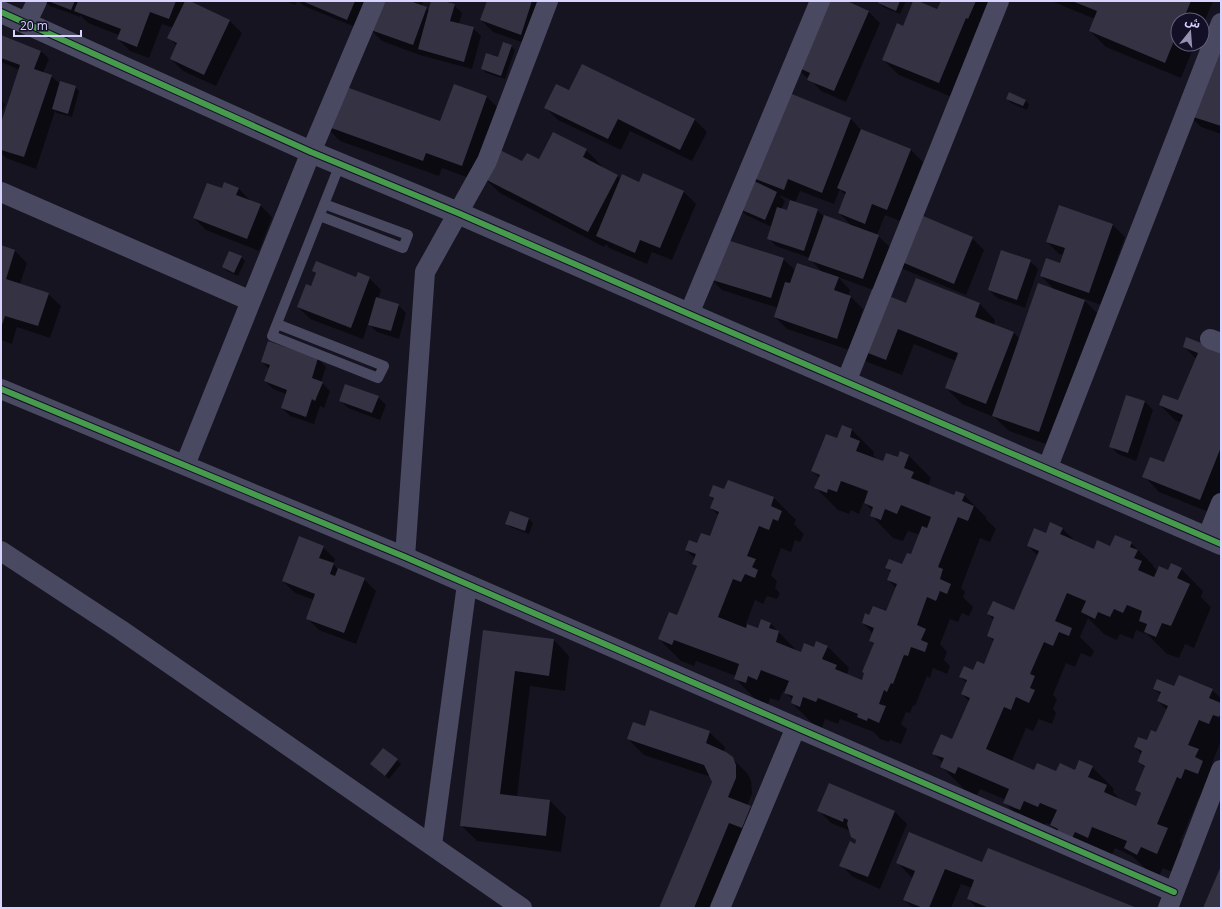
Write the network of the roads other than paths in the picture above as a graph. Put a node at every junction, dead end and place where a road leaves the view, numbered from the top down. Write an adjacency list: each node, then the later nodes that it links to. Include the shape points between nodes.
1 (37, 1): 8 (street)
2 (375, 1): 10 (street)
3 (548, 1): 14 (street, via 487,161)
4 (820, 1): 17 (street)
5 (999, 1): 19 (street)
6 (1, 12): 8 (street)
7 (1221, 22): 9 (street)
8 (26, 24): 10 (street)
9 (1215, 56): 22 (street)
10 (312, 152): 11 (street); 16 (street)
11 (340, 164): 13 (lane); 14 (street)
12 (1, 192): 16 (street)
13 (324, 204): 15 (lane); 15 (lane, via 408,235 403,248)
14 (458, 213): 17 (street); 26 (street, via 425,272)
15 (320, 216): 18 (lane)
16 (251, 302): 21 (street)
17 (689, 314): 19 (street)
18 (277, 324): 18 (lane, via 384,366 378,378 272,336)
19 (846, 382): 22 (street)
20 (1, 389): 21 (street)
21 (185, 465): 26 (street)
22 (1047, 469): 24 (street)
23 (1221, 503): 24 (street)
24 (1214, 541)
25 (1, 551): 30 (street, via 121,630)
26 (405, 557): 27 (street)
27 (466, 584): 28 (street); 30 (street)
28 (796, 727): 31 (street); 33 (street)
29 (1221, 770): 31 (street)
30 (432, 845): 32 (street)
31 (1171, 900)
32 (522, 908)
33 (720, 908)

